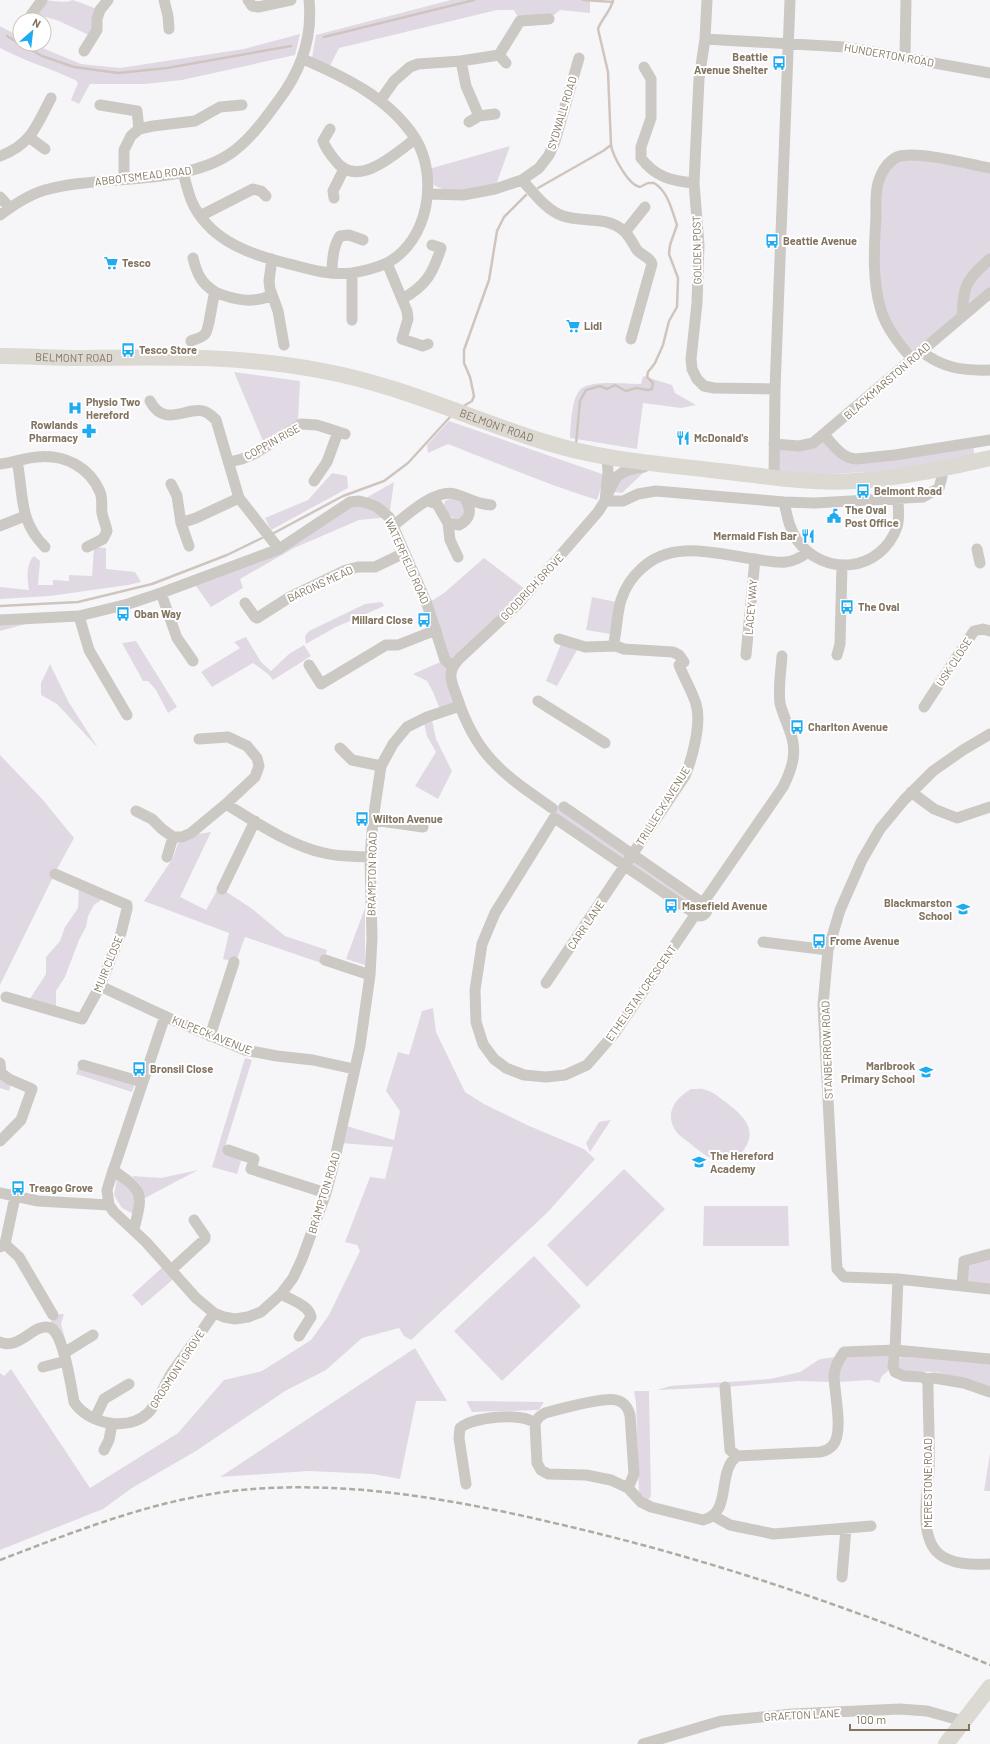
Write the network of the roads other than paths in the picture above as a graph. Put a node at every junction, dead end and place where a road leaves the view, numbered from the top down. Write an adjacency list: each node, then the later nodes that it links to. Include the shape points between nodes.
1 (42, 0): 10 (street)
2 (108, 0): 15 (street, via 100,10 96,30)
3 (164, 0): 12 (street)
4 (248, 0): 5 (street, via 252,6 258,7)
5 (291, 0)
6 (309, 0): 18 (street, ABBOTSMEAD ROAD, via 310,32)
7 (707, 0): 13 (street, GOLDEN POST)
8 (790, 0): 14 (street)
9 (906, 0): 17 (street)
10 (34, 12)
11 (549, 19): 19 (street, via 520,20 503,59)
12 (169, 29)
13 (705, 39): 14 (street, HUNDERTON ROAD); 40 (street, GOLDEN POST, via 699,79)
14 (788, 44): 17 (street, HUNDERTON ROAD, via 845,47); 72 (street)
15 (84, 51)
16 (579, 58): 39 (street, SYDWALL ROAD, via 549,156 539,168)
17 (905, 58): 21 (street, HUNDERTON ROAD)
18 (303, 60): 23 (street, via 340,76); 37 (street, ABBOTSMEAD ROAD, via 286,91 255,130 233,151 214,162)
19 (461, 61): 23 (street, via 418,64 410,67 394,81); 27 (street, via 466,86)
20 (644, 67): 40 (street, via 651,79 652,107 641,147 641,158 654,173 667,179)
21 (990, 73)
22 (51, 98): 31 (street)
23 (380, 100): 32 (street)
24 (100, 105): 29 (street, via 137,111)
25 (242, 105): 29 (street, via 220,107 190,122)
26 (495, 114): 27 (street)
27 (479, 116): 28 (street)
28 (469, 122)
29 (139, 129): 38 (street, via 131,136 124,150)
30 (330, 129): 36 (street, via 324,141 326,148)
31 (30, 138): 33 (street); 34 (street, via 18,149)
32 (415, 139): 36 (street, via 372,168 358,171); 42 (street, via 427,165)
33 (45, 148)
34 (0, 156)
35 (990, 168): 70 (street, via 910,155 893,159 879,178 875,245 876,291 882,313 899,344)
36 (344, 169): 44 (street, via 334,191)
37 (183, 173): 38 (street, ABBOTSMEAD ROAD); 48 (street, via 191,200)
38 (124, 179): 46 (street, ABBOTSMEAD ROAD, via 44,190)
39 (522, 180): 42 (street, SYDWALL ROAD, via 495,189 463,195); 49 (street, via 553,211 563,216 609,223)
40 (694, 183): 72 (street, GOLDEN POST, via 699,245 692,369 696,379 704,386)
41 (263, 194): 48 (street, via 253,189)
42 (429, 194): 55 (street, via 424,216 413,236 402,251)
43 (0, 197): 46 (street)
44 (334, 198)
45 (644, 207): 49 (street)
46 (10, 208): 47 (street, ABBOTSMEAD ROAD)
47 (0, 215)
48 (200, 216): 53 (street, via 223,239 251,253)
49 (625, 232): 64 (street, via 638,251 652,264)
50 (363, 240): 56 (street, via 340,236 336,241)
51 (441, 246): 61 (street, via 435,268 429,277 412,293)
52 (193, 258): 58 (street, via 200,279)
53 (272, 259): 56 (street); 60 (street, via 269,281)
54 (990, 259): 62 (street, via 972,275 964,291)
55 (387, 263): 57 (street); 61 (street)
56 (332, 273): 57 (street)
57 (352, 273): 63 (street)
58 (215, 292): 60 (street, via 250,301 262,300); 65 (street, via 207,330 201,337)
59 (990, 293): 62 (street, BLACKMARSTON ROAD)
60 (272, 295): 67 (street, via 278,311)
61 (402, 298): 66 (street, via 408,319 402,339 423,346)
62 (962, 316): 68 (street, BLACKMARSTON ROAD)
63 (352, 320)
64 (631, 339)
65 (190, 340)
66 (428, 344)
67 (284, 345)
68 (921, 351): 70 (street, BLACKMARSTON ROAD); 71 (street, via 930,359 948,367 961,370)
69 (2, 356): 77 (highway, BELMONT ROAD, via 191,357 286,364 391,387 543,442 576,452)
70 (912, 359): 74 (street, BLACKMARSTON ROAD)
71 (990, 370)
72 (775, 389): 76 (street)
73 (150, 401): 80 (street, via 154,408 171,415 203,411 210,415 216,420)
74 (824, 435): 75 (street, via 850,459 895,455); 76 (street, BLACKMARSTON ROAD, via 807,445)
75 (990, 440)
76 (774, 444): 84 (street)
77 (607, 457): 82 (highway, BELMONT ROAD); 91 (street, GOODRICH GROVE)
78 (990, 458): 83 (highway, BELMONT ROAD)
79 (17, 460): 81 (street); 94 (street); 101 (street, via 48,456 61,458 81,468 91,477 103,502 102,513 107,531 103,540)
80 (229, 462): 85 (street, COPPIN RISE, via 252,455 301,424 317,425 342,433); 87 (street)
81 (0, 464)
82 (673, 466): 84 (highway, BELMONT ROAD); 91 (street, GOODRICH GROVE, via 623,471 612,484)
83 (941, 468): 84 (highway, BELMONT ROAD, via 856,481 826,482); 89 (street, via 939,488 923,497)
84 (774, 477)
85 (314, 481)
86 (171, 484): 95 (street, via 177,496)
87 (240, 498): 95 (street); 102 (street)
88 (465, 499): 90 (street, via 457,494 446,493); 93 (street); 96 (street, via 470,506 468,517 458,525)
89 (898, 500): 92 (street); 109 (street, via 897,526 888,542 866,560 852,565)
90 (428, 501): 96 (street, via 437,504); 98 (street)
91 (605, 501): 92 (street, via 623,501 638,494 656,491); 123 (street, GOODRICH GROVE, via 518,604)
92 (784, 502): 104 (street, via 792,530)
93 (491, 505)
94 (25, 516): 97 (street); 100 (street, via 35,535)
95 (181, 523): 99 (street)
96 (448, 523): 106 (street, via 450,540)
97 (0, 526)
98 (393, 526): 102 (street, WATERFIELD ROAD, via 377,507 359,501 350,502); 105 (street, WATERFIELD ROAD)
99 (190, 546)
100 (46, 547)
101 (87, 547)
102 (279, 549): 110 (street, WATERFIELD ROAD)
103 (977, 549): 108 (street)
104 (808, 552): 107 (street, via 788,562); 109 (street, via 826,562)
105 (404, 553): 111 (street, BARONS MEAD, via 375,567 346,570 290,597 257,618); 114 (street, WATERFIELD ROAD)
106 (458, 556)
107 (755, 560): 117 (street, via 687,551 666,553 657,557 639,571 625,591 621,600 614,642); 118 (street, LACEY WAY)
108 (980, 562)
109 (842, 565): 119 (street, via 840,644)
110 (161, 593): 112 (street, WATERFIELD ROAD); 121 (street, via 177,638)
111 (245, 603)
112 (79, 616): 113 (street, WATERFIELD ROAD); 127 (street, via 89,650)
113 (0, 620)
114 (436, 630): 122 (street, via 398,645 386,645 321,684); 123 (street, WATERFIELD ROAD, via 445,660)
115 (990, 631): 126 (street, USK CLOSE, via 974,631)
116 (559, 639): 117 (street, via 585,647)
117 (616, 646): 142 (street, TRILLECK AVENUE, via 624,649 673,652 679,656 697,706 697,731 691,762 685,776)
118 (746, 655)
119 (836, 655)
120 (782, 656): 148 (street, via 779,690 781,709 794,741 792,767 783,787)
121 (193, 661)
122 (309, 665)
123 (452, 666): 125 (street, WATERFIELD ROAD, via 451,679)
124 (538, 701): 130 (street)
125 (460, 706): 132 (street, BRAMPTON ROAD, via 427,717 408,727 393,744); 137 (street, WATERFIELD ROAD, via 486,756)
126 (924, 707)
127 (126, 715)
128 (990, 734): 133 (street, STANBERROW ROAD, via 933,771)
129 (199, 739): 134 (street, via 228,737 248,746 257,758 259,766 255,777)
130 (605, 743)
131 (340, 748): 132 (street, via 352,760)
132 (381, 766): 138 (street, BRAMPTON ROAD)
133 (911, 792): 135 (street, via 934,809 957,818); 151 (street, STANBERROW ROAD, via 880,830 862,860 840,910)
134 (226, 804): 139 (street); 141 (street, via 191,833)
135 (990, 807)
136 (136, 811): 141 (street, via 152,819)
137 (554, 815): 142 (street, ETHELSTAN CRESCENT, via 560,819 565,816 564,807); 145 (street); 149 (street, ETHELSTAN CRESCENT, via 495,913 482,944 475,990 476,1022 483,1044 494,1059 506,1068 524,1075 546,1077 565,1075 587,1065 614,1034)
138 (373, 820): 140 (street); 144 (street, BRAMPTON ROAD)
139 (255, 821): 144 (street, via 285,838 318,852); 147 (street)
140 (422, 827)
141 (173, 837): 143 (street)
142 (633, 855): 145 (street, TRILLECK AVENUE); 148 (street)
143 (167, 857)
144 (370, 857): 154 (street, BRAMPTON ROAD)
145 (625, 866): 149 (street); 155 (street, CARR LANE)
146 (55, 874): 156 (street, MUIR CLOSE, via 127,905 121,933)
147 (222, 889)
148 (702, 902): 149 (street, ETHELSTAN CRESCENT, via 694,905)
149 (695, 914)
150 (763, 942): 151 (street)
151 (828, 950): 176 (street, STANBERROW ROAD, via 824,1006 837,1269 844,1277)
152 (325, 960): 154 (street)
153 (234, 962): 159 (street)
154 (370, 974): 162 (street, BRAMPTON ROAD, via 360,1046)
155 (546, 983)
156 (100, 986): 157 (street, MUIR CLOSE, via 82,1019); 158 (street, KILPECK AVENUE)
157 (6, 997)
158 (165, 1016): 159 (street, KILPECK AVENUE); 163 (street)
159 (210, 1036): 162 (street, KILPECK AVENUE, via 256,1053 314,1060)
160 (0, 1063): 164 (street, via 1,1073 32,1089 21,1120)
161 (83, 1064): 163 (street)
162 (354, 1069): 168 (street, BRAMPTON ROAD)
163 (142, 1082): 166 (street)
164 (0, 1141)
165 (228, 1150): 168 (street, via 254,1159 251,1169)
166 (113, 1170): 170 (street, via 107,1190); 172 (street, via 139,1191 140,1203)
167 (0, 1193): 169 (street)
168 (326, 1193): 179 (street, BRAMPTON ROAD, via 302,1259 293,1278)
169 (15, 1197): 170 (street, via 52,1202); 173 (street)
170 (109, 1204): 172 (street, BRAMPTON ROAD, via 120,1218)
171 (194, 1220): 175 (street, via 205,1239)
172 (134, 1229): 175 (street, BRAMPTON ROAD)
173 (2, 1246): 181 (street, via 19,1257)
174 (990, 1254): 177 (street, via 964,1261)
175 (172, 1270): 180 (street, BRAMPTON ROAD, via 196,1298)
176 (898, 1279): 177 (street, STANBERROW ROAD); 185 (street)
177 (962, 1286): 178 (street, STANBERROW ROAD)
178 (990, 1289)
179 (281, 1294): 180 (street, BRAMPTON ROAD, via 261,1312 248,1317 235,1319); 183 (street, via 308,1308 311,1313)
180 (214, 1313): 195 (street, GROSMONT GROVE, via 148,1413 134,1421)
181 (53, 1315)
182 (93, 1335): 186 (street)
183 (299, 1336)
184 (0, 1342): 186 (street, GROSMONT GROVE, via 15,1343 48,1326 55,1330)
185 (895, 1350): 187 (street); 189 (street, via 895,1372); 197 (street, via 844,1352 834,1374 837,1436 834,1444 827,1450)
186 (65, 1357): 188 (street); 193 (street, GROSMONT GROVE, via 74,1402 85,1414)
187 (990, 1359)
188 (43, 1367)
189 (926, 1379): 192 (street, via 964,1383); 203 (street, MERESTONE ROAD, via 928,1536 935,1549 946,1558 960,1563)
190 (129, 1384): 193 (street, via 104,1399)
191 (725, 1387): 197 (street, via 730,1450)
192 (990, 1392)
193 (95, 1418): 195 (street, GROSMONT GROVE)
194 (535, 1423): 198 (street, via 519,1416 472,1421 460,1428 459,1438); 199 (street, via 537,1463 541,1470 556,1475 596,1476); 199 (street, via 545,1413 603,1400 623,1403 628,1408 630,1416 634,1474)
195 (112, 1424): 196 (street)
196 (104, 1450)
197 (737, 1456): 200 (street, via 728,1468 720,1506)
198 (466, 1484)
199 (628, 1488): 200 (street, via 641,1502 651,1507 703,1520)
200 (714, 1516): 202 (street, via 730,1525 774,1534)
201 (871, 1526): 202 (street)
202 (846, 1528): 204 (street)
203 (990, 1564)
204 (842, 1577)
205 (990, 1687): 206 (highway)
206 (963, 1721): 207 (street, GRAFTON LANE, via 927,1711 792,1714 721,1721); 208 (highway)
207 (643, 1744)
208 (946, 1744)

